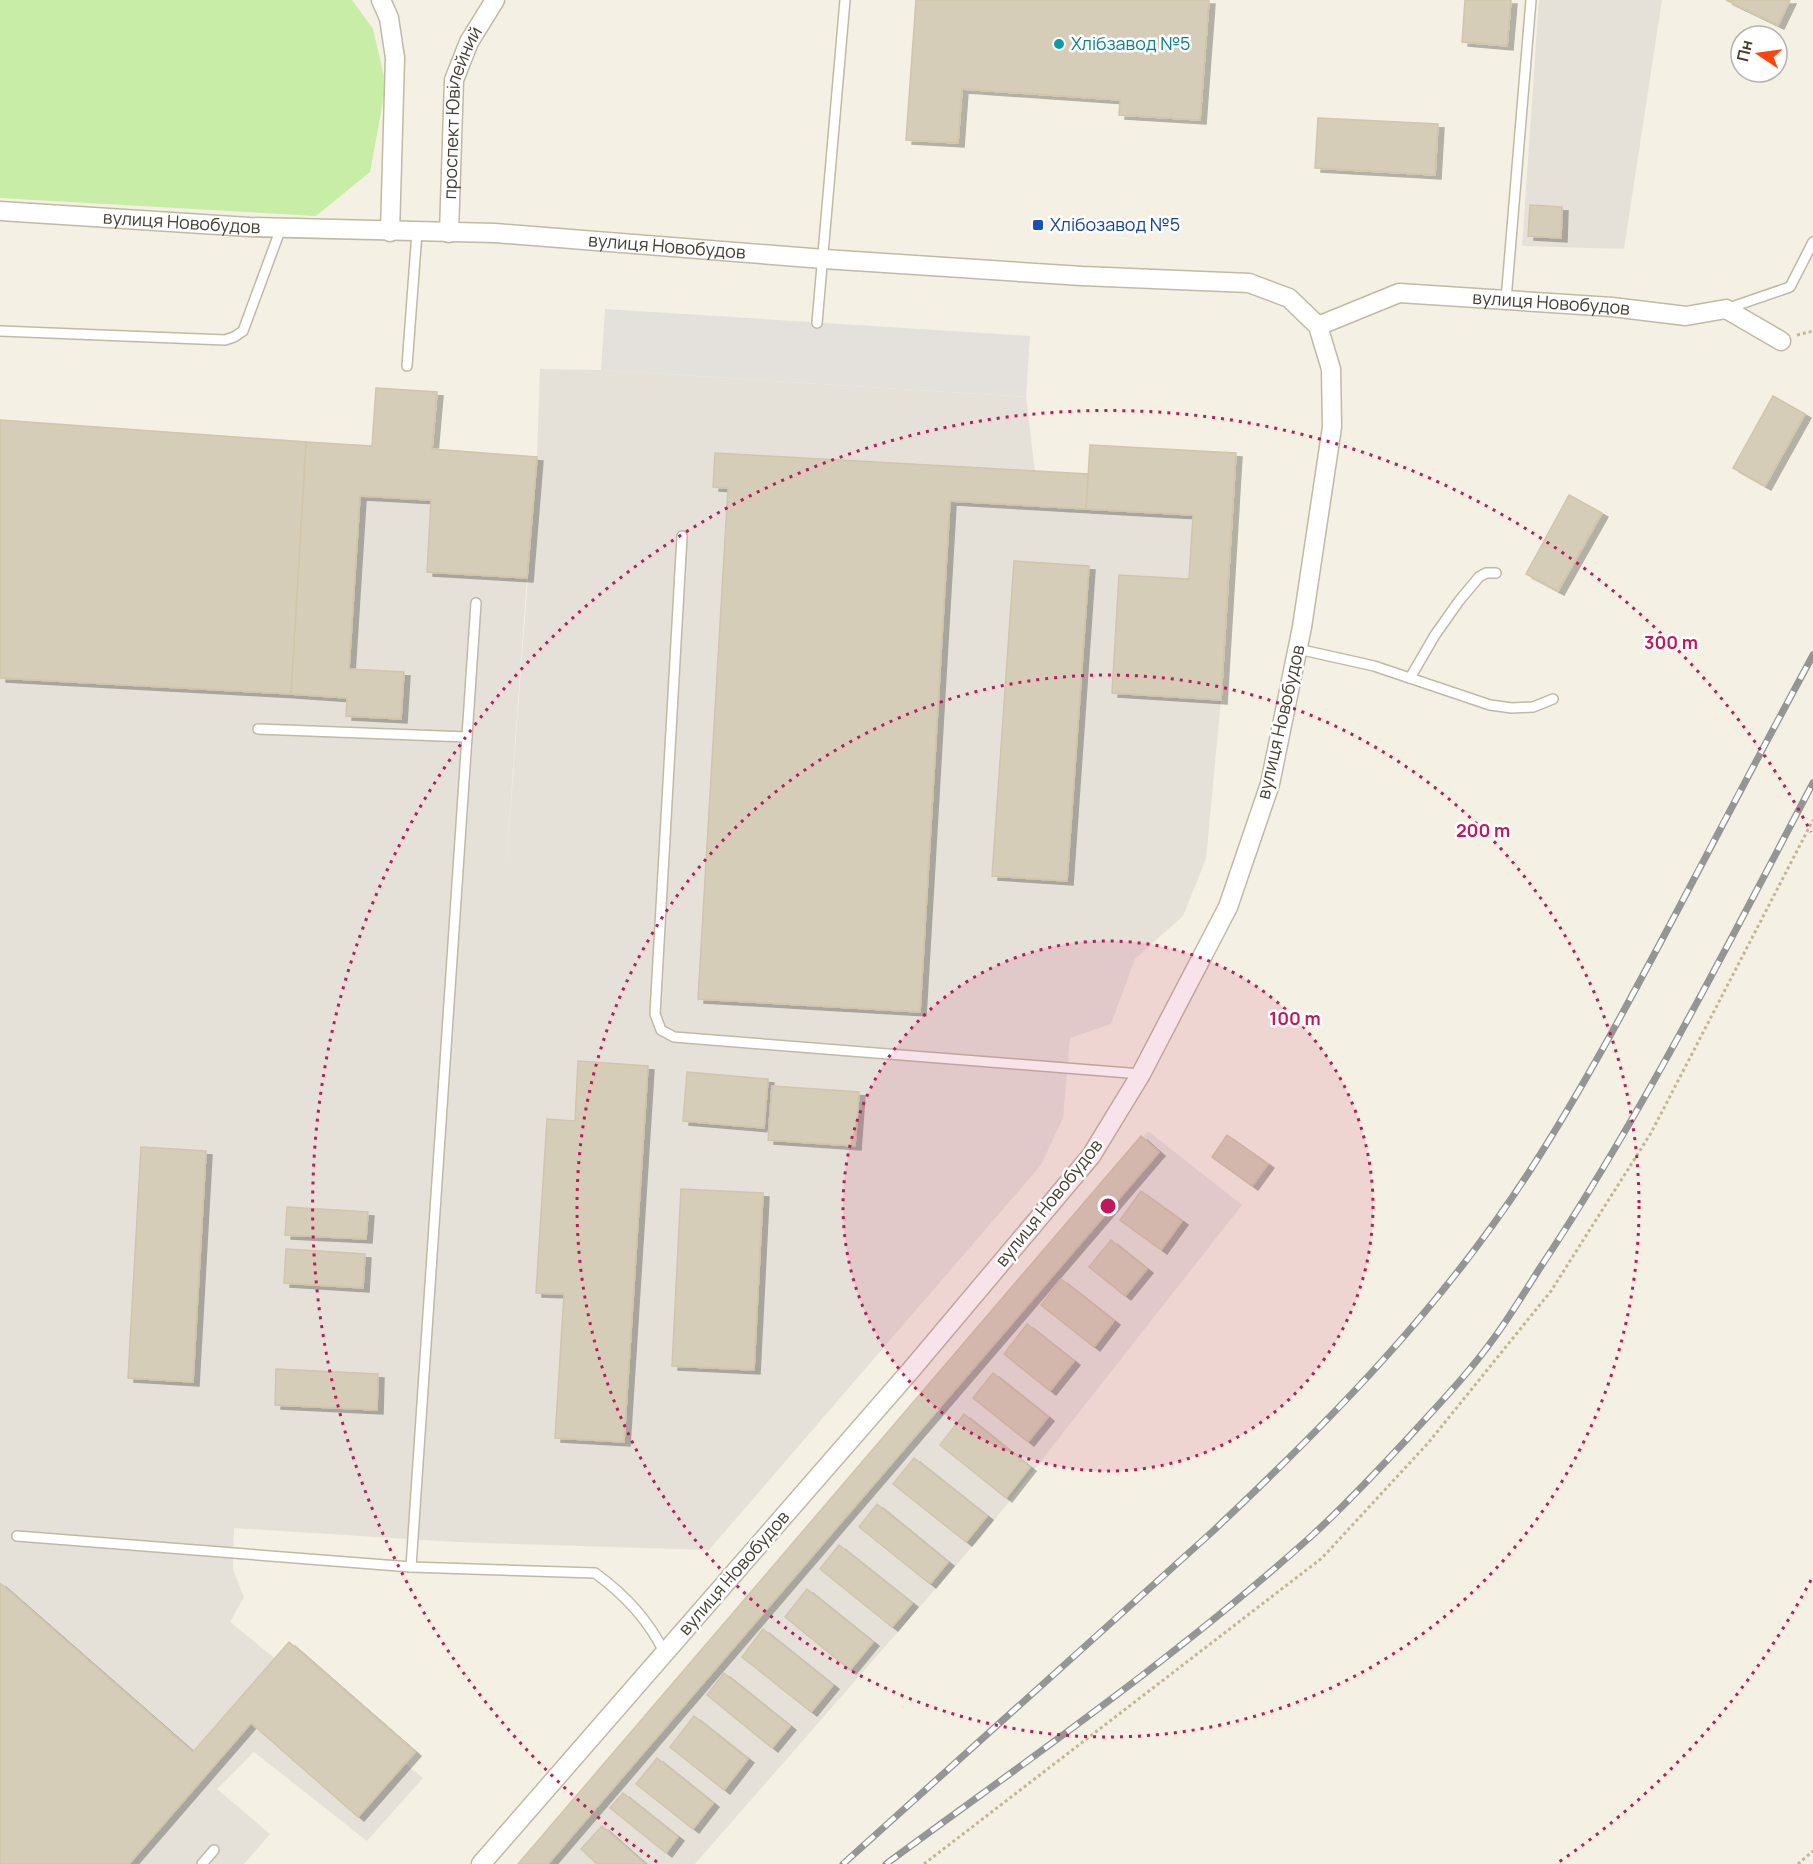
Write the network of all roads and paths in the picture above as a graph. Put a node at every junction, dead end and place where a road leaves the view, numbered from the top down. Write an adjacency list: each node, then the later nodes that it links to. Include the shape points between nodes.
1 (381, 0): 7 (street, via 389,18 395,58)
2 (495, 0): 9 (street, проспект Ювілейний, via 470,42 454,80)
3 (845, 0): 11 (lane)
4 (1531, 0): 12 (lane)
5 (0, 212): 6 (street, вулиця Новобудов)
6 (281, 228): 7 (street, вулиця Новобудов); 16 (lane, via 243,332 234,337 225,340)
7 (390, 232): 8 (street, вулиця Новобудов)
8 (417, 232): 9 (street, вулиця Новобудов); 18 (lane)
9 (449, 233): 11 (street, вулиця Новобудов, via 495,233)
10 (1813, 242): 13 (lane, via 1790,287)
11 (824, 260): 14 (lane); 15 (street, вулиця Новобудов, via 1249,283 1289,298)
12 (1506, 300): 13 (street, вулиця Новобудов, via 1686,316); 15 (street, вулиця Новобудов, via 1399,293)
13 (1726, 309): 17 (street)
14 (818, 323)
15 (1318, 326): 22 (street, вулиця Новобудов, via 1331,369 1332,427)
16 (0, 331)
17 (1781, 340)
18 (407, 366)
19 (682, 536): 28 (lane, via 654,1014 661,1030 674,1037)
20 (1496, 573): 23 (lane, via 1479,577 1459,600)
21 (476, 603): 26 (lane)
22 (1298, 649): 23 (lane); 28 (street, вулиця Новобудов, via 1270,784 1228,907)
23 (1410, 678): 24 (lane, via 1490,705 1533,707)
24 (1552, 699)
25 (258, 729): 26 (lane)
26 (467, 737): 30 (lane)
27 (1813, 820): 36 (path, via 1651,1132 1551,1291 1430,1442 1322,1558)
28 (1141, 1074): 31 (street, вулиця Новобудов, via 1091,1156 911,1370)
29 (17, 1536): 30 (lane)
30 (411, 1567): 31 (lane, via 595,1573 615,1587 653,1630)
31 (664, 1652): 35 (street, вулиця Новобудов)
32 (214, 1850): 34 (lane)
33 (1813, 1851): 37 (path)
34 (202, 1864)
35 (481, 1864)
36 (924, 1864)
37 (1798, 1864)

